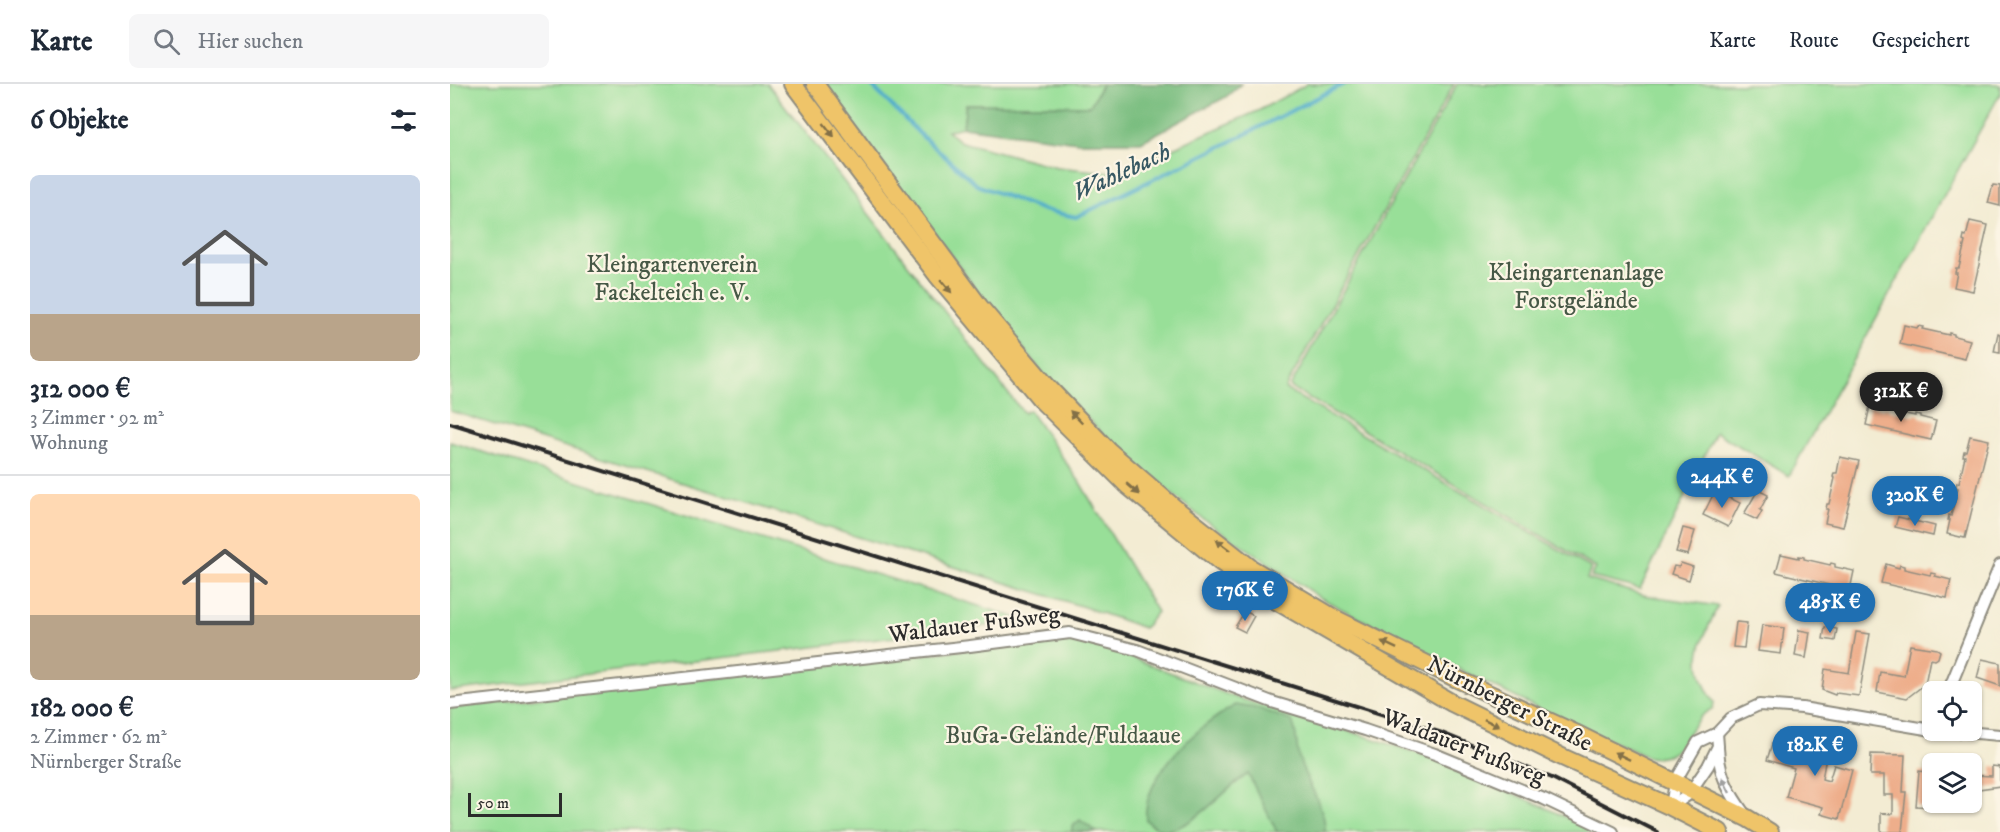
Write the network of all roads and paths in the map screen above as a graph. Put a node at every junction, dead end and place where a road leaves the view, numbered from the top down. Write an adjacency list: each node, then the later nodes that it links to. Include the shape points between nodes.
1 (793, 84): 13 (main road, Nürnberger Straße, one-way to 13, via 937,275 1060,420 1128,486 1219,561 1273,599 1452,703)
2 (815, 84): 11 (main road, one-way to 2, via 1336,619 1251,568 1175,508 1108,450 980,307)
3 (2000, 565): 4 (street)
4 (1953, 681)
5 (450, 704): 15 (street, Waldauer Fußweg, via 1070,633 1137,650 1272,702 1435,754)
6 (1922, 729): 7 (street, via 1802,708 1758,705 1731,718)
7 (1717, 733): 10 (street); 11 (street, via 1698,741)
8 (1982, 733): 9 (street)
9 (2000, 735)
10 (1718, 746): 12 (street); 14 (street, one-way to 10, via 1725,785)
11 (1675, 782): 12 (main road); 13 (street)
12 (1691, 790): 13 (street); 14 (main road)
13 (1671, 807): 16 (main road, Nürnberger Straße)
14 (1748, 818): 17 (main road)
15 (1613, 832)
16 (1720, 832)
17 (1770, 832)

